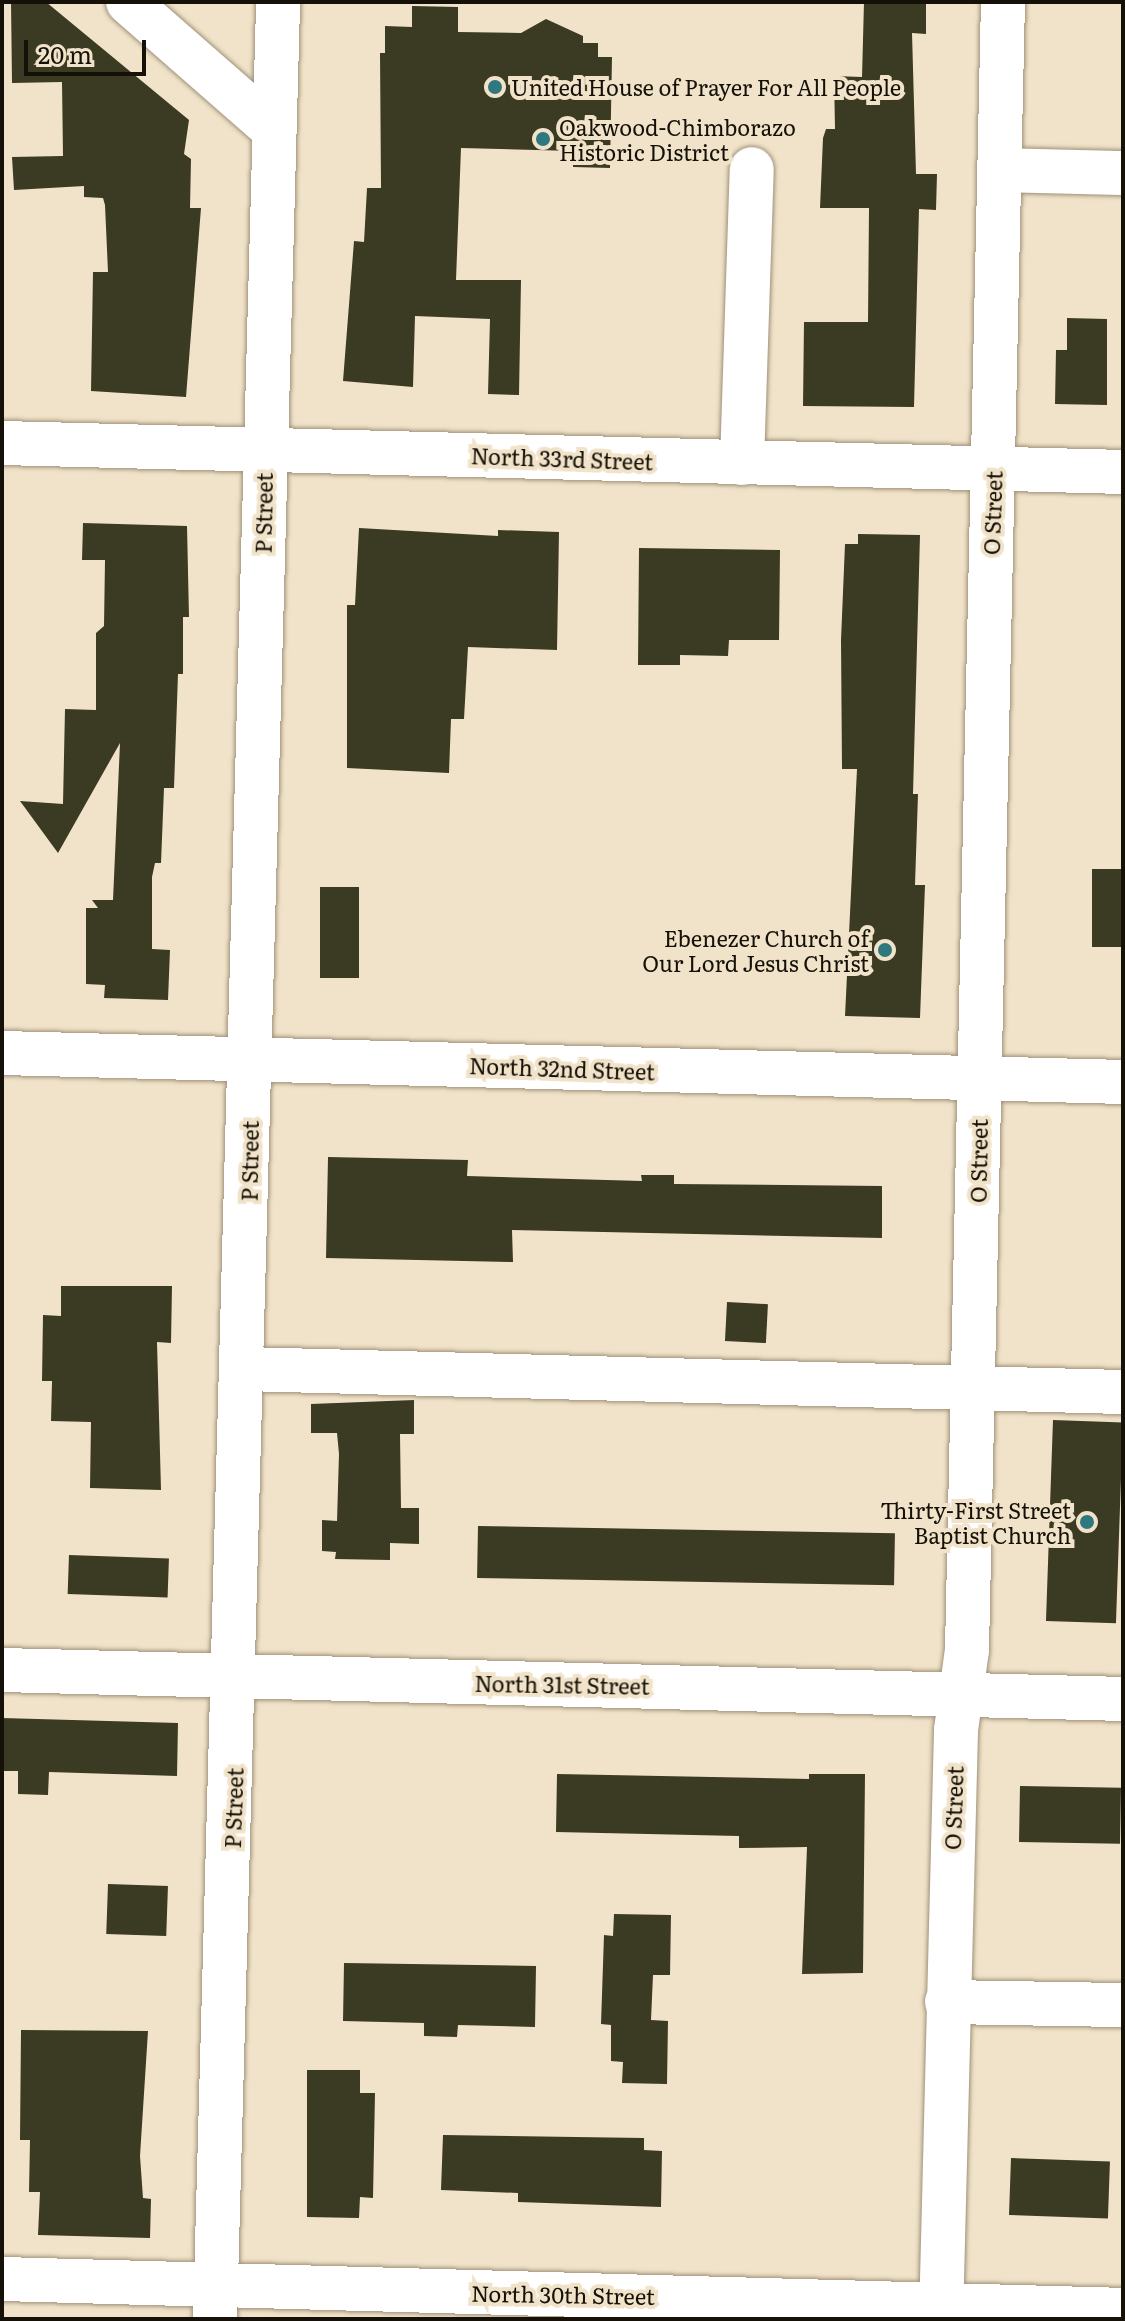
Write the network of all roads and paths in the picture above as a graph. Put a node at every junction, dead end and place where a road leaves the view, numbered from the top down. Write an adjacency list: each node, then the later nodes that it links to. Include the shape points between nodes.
1 (128, 2): 4 (street)
2 (278, 2): 4 (street, P Street)
3 (1003, 2): 6 (street, O Street)
4 (271, 127): 9 (street, P Street)
5 (752, 169): 10 (street)
6 (1000, 170): 7 (street); 11 (street, O Street)
7 (1123, 173)
8 (2, 443): 9 (street, North 33rd Street)
9 (264, 450): 10 (street, North 33rd Street); 14 (street, P Street)
10 (742, 463): 11 (street, North 33rd Street)
11 (993, 469): 12 (street, North 33rd Street); 15 (street, O Street)
12 (1123, 472)
13 (2, 1053): 14 (street, North 32nd Street)
14 (251, 1059): 15 (street, North 32nd Street); 17 (street, P Street)
15 (980, 1079): 16 (street, North 32nd Street); 18 (street, O Street)
16 (1123, 1082)
17 (244, 1369): 18 (street); 21 (street, P Street)
18 (973, 1388): 19 (street); 22 (street, O Street)
19 (1123, 1392)
20 (2, 1670): 21 (street, North 31st Street)
21 (237, 1676): 22 (street, North 31st Street); 27 (street, P Street)
22 (960, 1695): 23 (street, North 31st Street); 24 (street, O Street)
23 (1123, 1699)
24 (947, 2002): 25 (street); 29 (street, O Street)
25 (1123, 2005)
26 (2, 2279): 27 (street, North 30th Street)
27 (216, 2303): 29 (street, North 30th Street)
28 (1123, 2310): 29 (street, North 30th Street)
29 (941, 2313)

